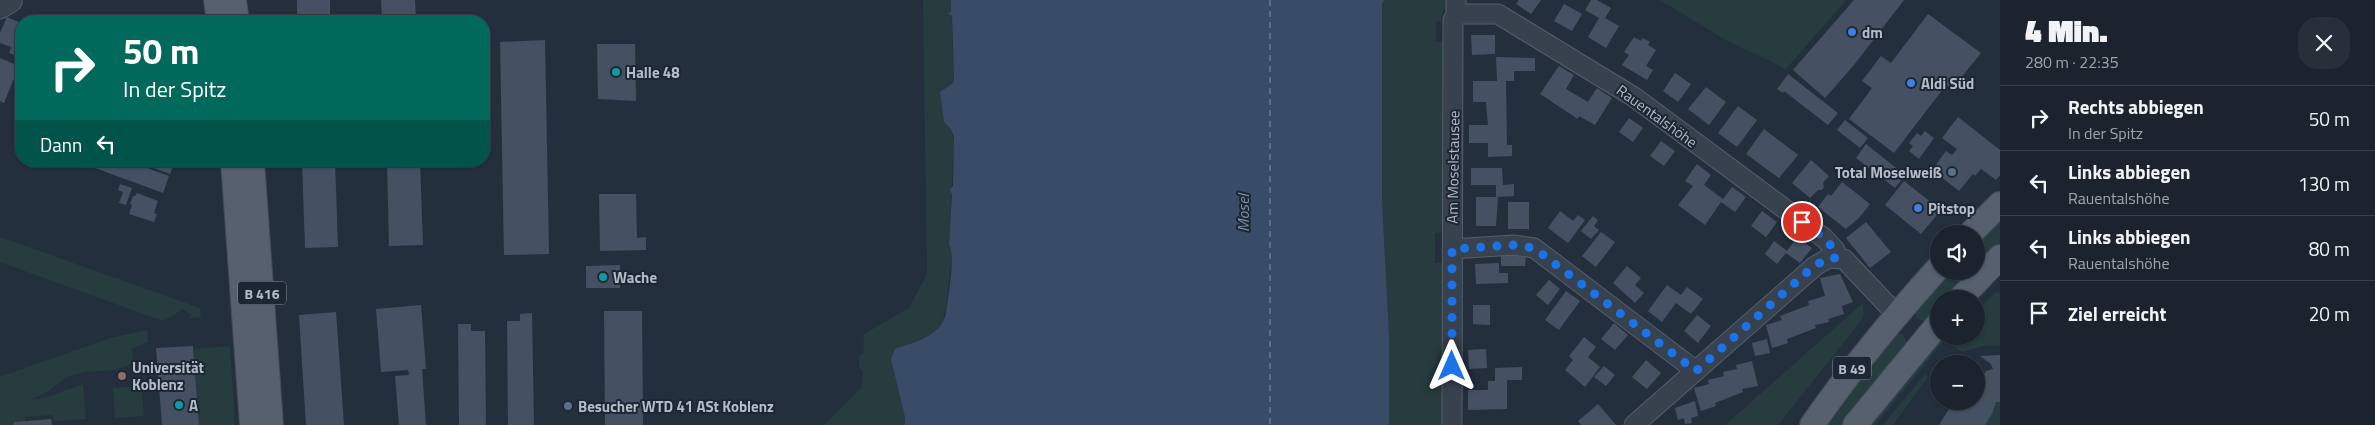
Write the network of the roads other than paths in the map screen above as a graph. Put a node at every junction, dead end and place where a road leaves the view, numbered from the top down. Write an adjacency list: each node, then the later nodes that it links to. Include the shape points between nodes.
1 (216, 0): 4 (main road)
2 (234, 0): 5 (main road)
3 (1456, 7): 10 (street, Am Moselstausee, via 1453,20); 11 (street, Rauentalshöhe, via 1498,14 1634,97 1824,238 1835,250)
4 (218, 15)
5 (236, 15)
6 (233, 167): 19 (main road, B 416)
7 (252, 167): 20 (main road, B 416)
8 (2000, 204): 9 (main road)
9 (1979, 225)
10 (1452, 249): 18 (street, via 1514,245 1534,248); 21 (street, Am Moselstausee)
11 (1836, 258): 15 (street, Rauentalshöhe, via 1844,259 1853,266); 18 (street, via 1814,266)
12 (1991, 267): 14 (main road)
13 (1930, 277): 15 (main road, B 49)
14 (1969, 290)
15 (1896, 314): 16 (main road, B 49); 23 (main road, B 49, via 1847,374)
16 (1930, 329)
17 (1930, 332): 24 (main road, B 49)
18 (1696, 371): 22 (street)
19 (252, 425)
20 (271, 425)
21 (1452, 425)
22 (1634, 425)
23 (1812, 425)
24 (1855, 425)

